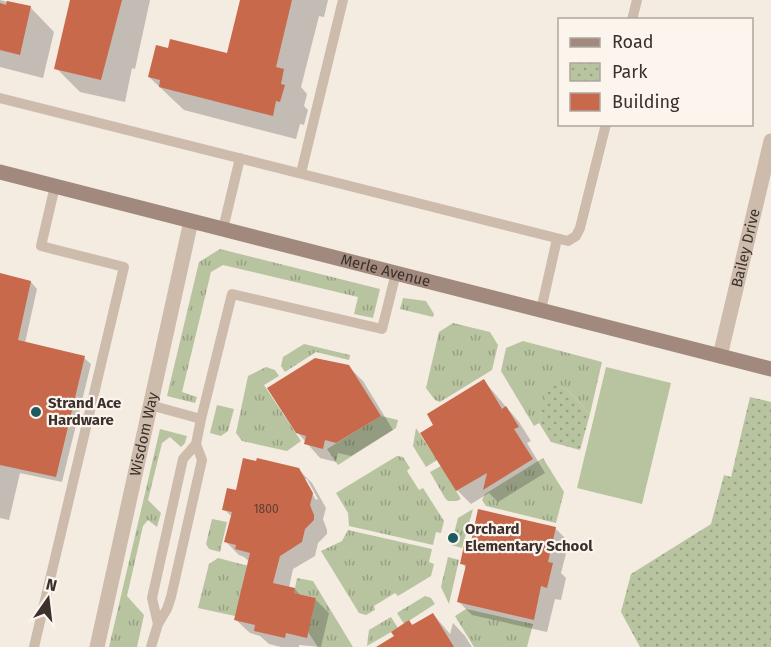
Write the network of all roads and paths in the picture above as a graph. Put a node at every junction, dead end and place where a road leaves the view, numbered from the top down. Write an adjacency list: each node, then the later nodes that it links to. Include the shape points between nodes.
1 (344, 0): 9 (lane)
2 (637, 0): 3 (lane)
3 (632, 18)
4 (0, 99): 7 (lane)
5 (606, 126): 13 (lane, via 580,228 576,237 568,241)
6 (771, 141): 16 (street, Bailey Drive)
7 (240, 158): 9 (lane); 12 (lane)
8 (0, 172): 10 (street, Merle Avenue)
9 (301, 173): 13 (lane)
10 (55, 186): 11 (street, Merle Avenue); 22 (lane, via 41,246 124,267)
11 (191, 221): 12 (street, Merle Avenue); 18 (street, Wisdom Way)
12 (223, 229): 14 (street, Merle Avenue)
13 (557, 239): 15 (lane)
14 (396, 273): 15 (street, Merle Avenue); 19 (lane, via 382,329 232,294)
15 (541, 310): 16 (street, Merle Avenue)
16 (720, 356): 17 (street, Merle Avenue)
17 (771, 369)
18 (150, 405): 19 (lane); 23 (street, Wisdom Way)
19 (201, 419): 20 (lane)
20 (196, 444): 21 (lane, via 202,460 171,597); 21 (lane, via 183,459 152,597)
21 (158, 624): 24 (lane)
22 (34, 647)
23 (97, 647)
24 (151, 647)

